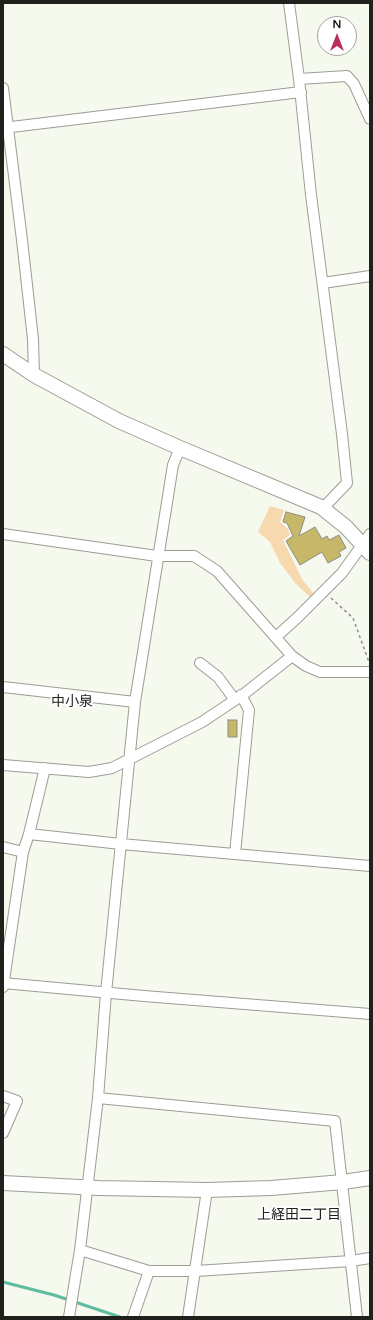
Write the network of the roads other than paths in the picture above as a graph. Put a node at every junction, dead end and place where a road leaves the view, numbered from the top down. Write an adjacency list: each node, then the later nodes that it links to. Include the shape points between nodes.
1 (289, 3): 2 (street)
2 (299, 79): 4 (street); 5 (street, via 347,76 354,84)
3 (3, 88): 6 (street)
4 (301, 92): 6 (street); 8 (street)
5 (370, 119)
6 (5, 128): 10 (street, via 22,240)
7 (370, 276): 8 (street)
8 (322, 283): 12 (street, via 347,483)
9 (3, 354): 10 (street)
10 (34, 374): 11 (street, via 119,421)
11 (180, 448): 12 (street); 15 (street, via 173,465)
12 (320, 508): 14 (street)
13 (3, 534): 15 (street)
14 (367, 543): 16 (street, via 342,573)
15 (158, 556): 16 (street, via 194,556 217,571); 22 (street)
16 (276, 637): 17 (street)
17 (292, 656): 19 (street, via 320,672); 21 (street)
18 (200, 663): 21 (street)
19 (370, 672)
20 (3, 686): 22 (street)
21 (238, 698): 23 (street, via 202,722); 30 (street, via 249,710)
22 (135, 702): 23 (street)
23 (130, 759): 25 (street, via 112,768 89,772); 27 (street)
24 (3, 765): 25 (street)
25 (45, 768): 26 (street)
26 (29, 834): 27 (street); 29 (street)
27 (121, 844): 30 (street); 33 (street)
28 (3, 846): 29 (street)
29 (23, 852): 32 (street)
30 (235, 854): 31 (street)
31 (370, 866)
32 (3, 985): 33 (street)
33 (106, 993): 34 (street); 36 (street)
34 (370, 1014)
35 (3, 1097): 37 (street, via 17,1102)
36 (98, 1098): 39 (street, via 335,1121); 41 (street)
37 (3, 1133)
38 (370, 1178): 39 (street)
39 (343, 1182): 42 (street); 45 (street)
40 (3, 1183): 41 (street)
41 (88, 1187): 42 (street); 43 (street)
42 (207, 1190): 47 (street)
43 (80, 1250): 46 (street); 48 (street)
44 (370, 1258): 45 (street)
45 (351, 1261): 47 (street); 51 (street)
46 (149, 1271): 47 (street); 49 (street)
47 (196, 1271): 50 (street)
48 (69, 1317)
49 (133, 1317)
50 (188, 1317)
51 (357, 1317)

